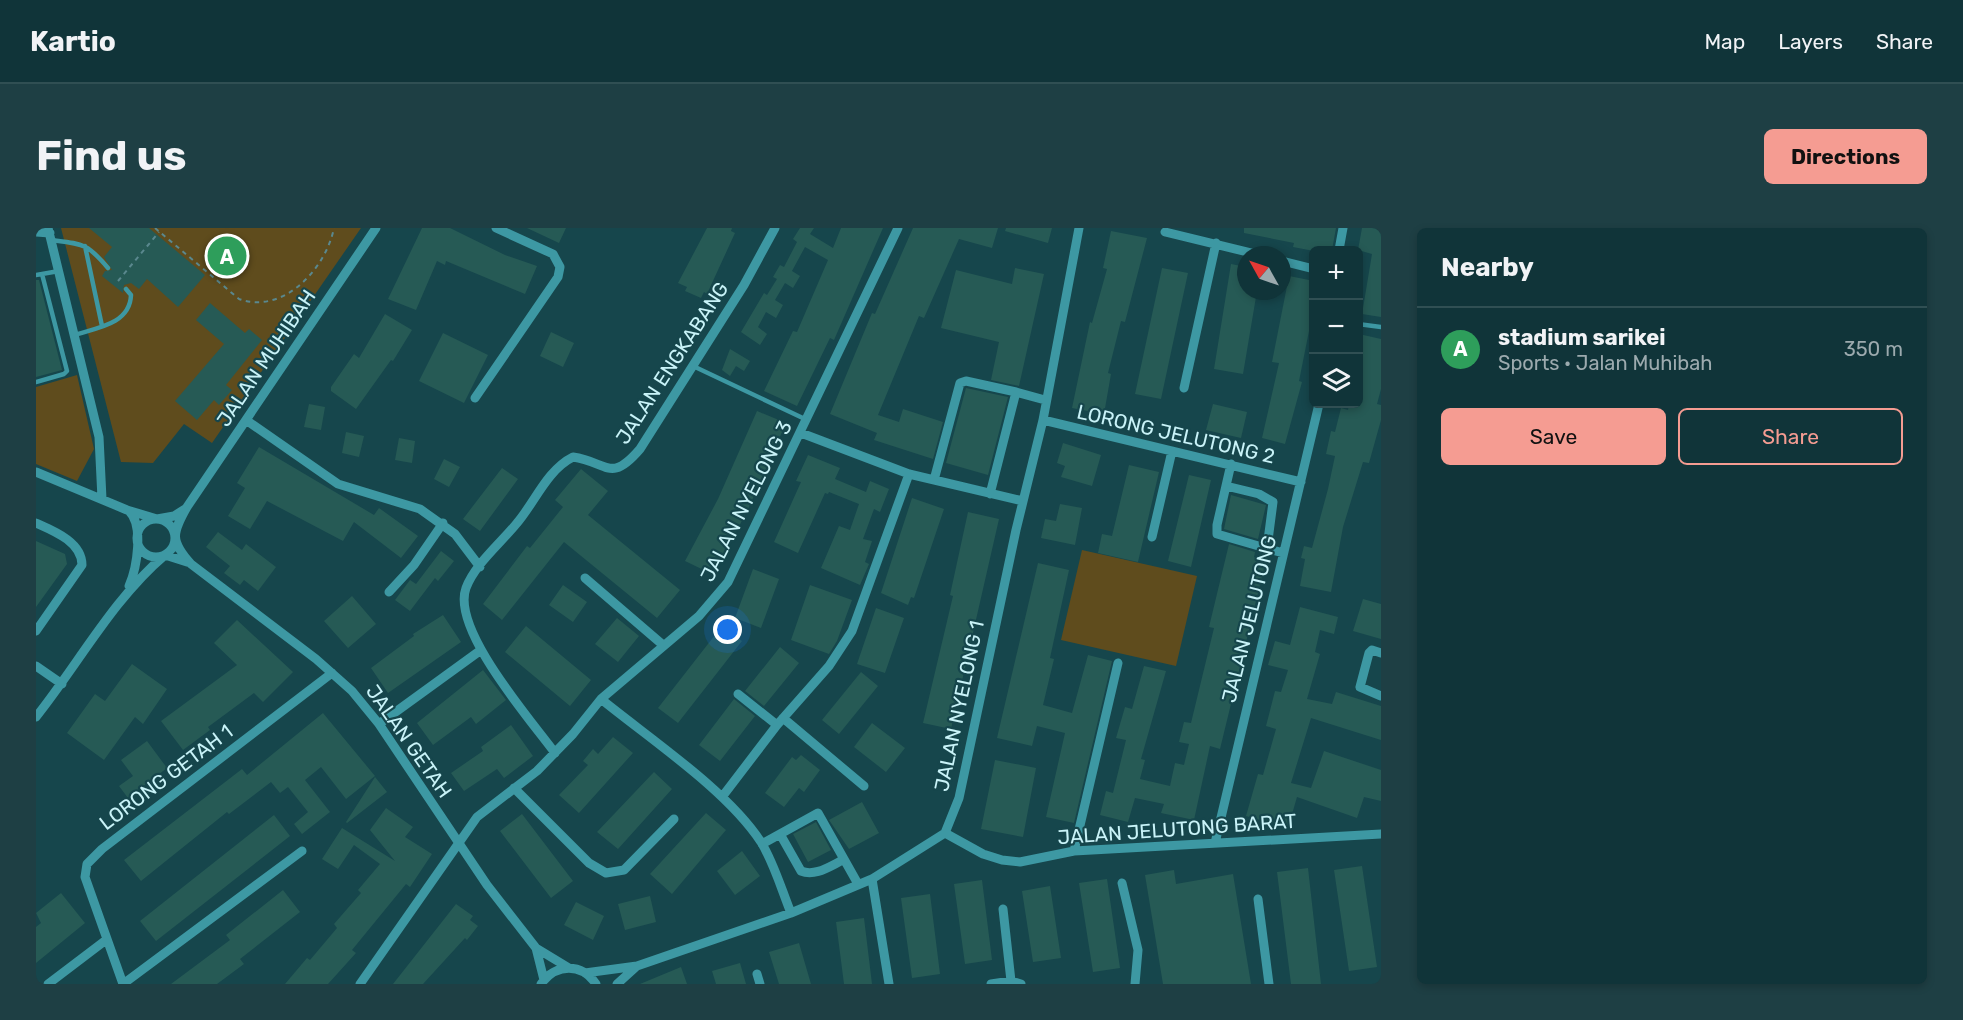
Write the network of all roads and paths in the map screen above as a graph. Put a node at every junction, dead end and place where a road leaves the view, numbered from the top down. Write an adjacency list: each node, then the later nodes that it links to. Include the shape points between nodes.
1 (155, 228): 9 (path)
2 (334, 228): 9 (path, via 323,257 301,285 282,295 251,301 239,299)
3 (376, 228): 37 (street, JALAN MUHIBAH)
4 (496, 228): 34 (street, via 554,255 560,267 558,276)
5 (775, 228): 30 (street, JALAN ENGKABANG)
6 (898, 228): 38 (street, JALAN NYELONG 3)
7 (1079, 228): 35 (street, JALAN NYELONG 1)
8 (1343, 228): 15 (street)
9 (159, 231): 22 (path)
10 (36, 232): 12 (street)
11 (1165, 232): 13 (street)
12 (50, 234): 14 (lane); 20 (street)
13 (1216, 243): 16 (street); 32 (street)
14 (85, 246): 18 (lane); 25 (lane)
15 (1340, 246)
16 (1237, 249)
17 (1291, 263): 19 (street)
18 (108, 268)
19 (1309, 268)
20 (59, 271): 21 (lane); 27 (street)
21 (39, 275): 29 (lane)
22 (118, 280)
23 (126, 289): 25 (lane, via 131,295 125,315)
24 (1363, 325): 26 (lane)
25 (102, 326): 27 (lane)
26 (1381, 327)
27 (74, 335): 28 (street)
28 (80, 359): 29 (lane); 49 (street, via 99,437)
29 (64, 363): 31 (lane, via 64,374)
30 (693, 366): 38 (lane); 64 (street, JALAN ENGKABANG, via 627,464 606,468 573,457 562,463 522,519)
31 (36, 382)
32 (1184, 388)
33 (1016, 393): 35 (street); 45 (street, via 966,381 960,383); 48 (street)
34 (475, 398)
35 (1045, 400): 39 (street, JALAN NYELONG 1)
36 (1318, 408): 46 (street, JALAN JELUTONG)
37 (246, 420): 51 (street, JALAN MUHIBAH); 54 (street, via 338,484 420,509)
38 (807, 420): 40 (street, JALAN NYELONG 3)
39 (1043, 420): 41 (street, LORONG JELUTONG 2); 50 (street, JALAN NYELONG 1)
40 (801, 433): 44 (street); 69 (street, JALAN NYELONG 3, via 728,582 699,616)
41 (1173, 451): 42 (street, LORONG JELUTONG 2); 57 (street)
42 (1231, 464): 46 (street, LORONG JELUTONG 2); 47 (street)
43 (36, 472): 49 (street)
44 (909, 474): 45 (street); 80 (street, via 852,631 829,666)
45 (934, 480): 48 (street)
46 (1300, 482): 61 (street, JALAN JELUTONG)
47 (1226, 486): 60 (street, via 1259,494 1273,502); 60 (street, via 1217,534)
48 (990, 494): 50 (street)
49 (102, 499): 52 (street)
50 (1023, 501): 87 (street, JALAN NYELONG 1, via 959,798)
51 (187, 507): 53 (street, via 174,516); 58 (street, JALAN MUHIBAH, via 177,524)
52 (127, 510): 53 (street); 59 (street, via 137,521)
53 (157, 519): 58 (street, via 172,527); 59 (street, via 140,527)
54 (442, 523): 64 (street, via 456,534); 66 (street, via 414,565)
55 (39, 525): 56 (street); 68 (street, via 67,539 82,565)
56 (36, 534)
57 (1152, 537)
58 (175, 538): 62 (street); 63 (street, JALAN GETAH)
59 (137, 539): 62 (street, via 146,555); 67 (street, via 135,570)
60 (1267, 548): 61 (street)
61 (1283, 553): 91 (street, JALAN JELUTONG)
62 (165, 555): 63 (street, JALAN GETAH); 67 (street)
63 (191, 564): 74 (street, JALAN GETAH)
64 (480, 567): 70 (street, JALAN ENGKABANG, via 466,586 463,608)
65 (585, 578): 69 (street)
66 (389, 592)
67 (125, 597): 75 (street)
68 (36, 631)
69 (663, 645): 78 (street, JALAN NYELONG 3)
70 (481, 650): 81 (street); 82 (street, JALAN ENGKABANG)
71 (1381, 653): 77 (street, via 1369,653 1360,687)
72 (1118, 663): 94 (street)
73 (36, 666): 75 (street)
74 (332, 673): 81 (street, JALAN GETAH); 102 (street, LORONG GETAH 1, via 93,856 85,877)
75 (62, 684): 79 (street)
76 (738, 694): 80 (street)
77 (1381, 696)
78 (601, 699): 82 (street, JALAN NYELONG 3); 85 (street)
79 (36, 717)
80 (780, 721): 83 (street); 85 (street)
81 (379, 724): 90 (street, JALAN GETAH)
82 (555, 753): 84 (street, JALAN NYELONG 3)
83 (864, 786)
84 (513, 788): 86 (street, via 589,863 606,873 624,870); 90 (street, JALAN NYELONG 3, via 477,818)
85 (722, 797): 92 (street)
86 (674, 819)
87 (945, 833): 94 (street, JALAN JELUTONG BARAT, via 1002,860 1020,862); 96 (street)
88 (780, 834): 92 (street); 95 (street, via 801,871 818,872); 95 (street, via 818,813)
89 (1381, 834): 91 (street, JALAN JELUTONG BARAT)
90 (458, 842): 103 (street, JALAN GETAH); 112 (street, JALAN NYELONG 3)
91 (1215, 843): 94 (street, JALAN JELUTONG BARAT)
92 (762, 844): 101 (street)
93 (302, 851): 111 (street)
94 (1074, 851)
95 (843, 860): 98 (street)
96 (872, 879): 98 (street); 116 (street)
97 (1122, 883): 119 (street, via 1137,950)
98 (858, 884): 101 (street)
99 (1258, 899): 120 (street)
100 (1003, 909): 108 (street)
101 (791, 913): 104 (street)
102 (106, 940): 110 (street); 111 (street, LORONG GETAH 1)
103 (536, 948): 105 (street); 109 (street)
104 (637, 966): 106 (street); 114 (street)
105 (569, 968): 106 (street); 109 (street, via 554,971)
106 (585, 973): 113 (street)
107 (757, 974): 115 (street)
108 (1011, 981): 117 (street); 118 (street)
109 (543, 982)
110 (48, 984)
111 (123, 984)
112 (360, 984)
113 (596, 984)
114 (617, 984)
115 (760, 984)
116 (890, 984)
117 (991, 984)
118 (1021, 984)
119 (1135, 984)
120 (1269, 984)

